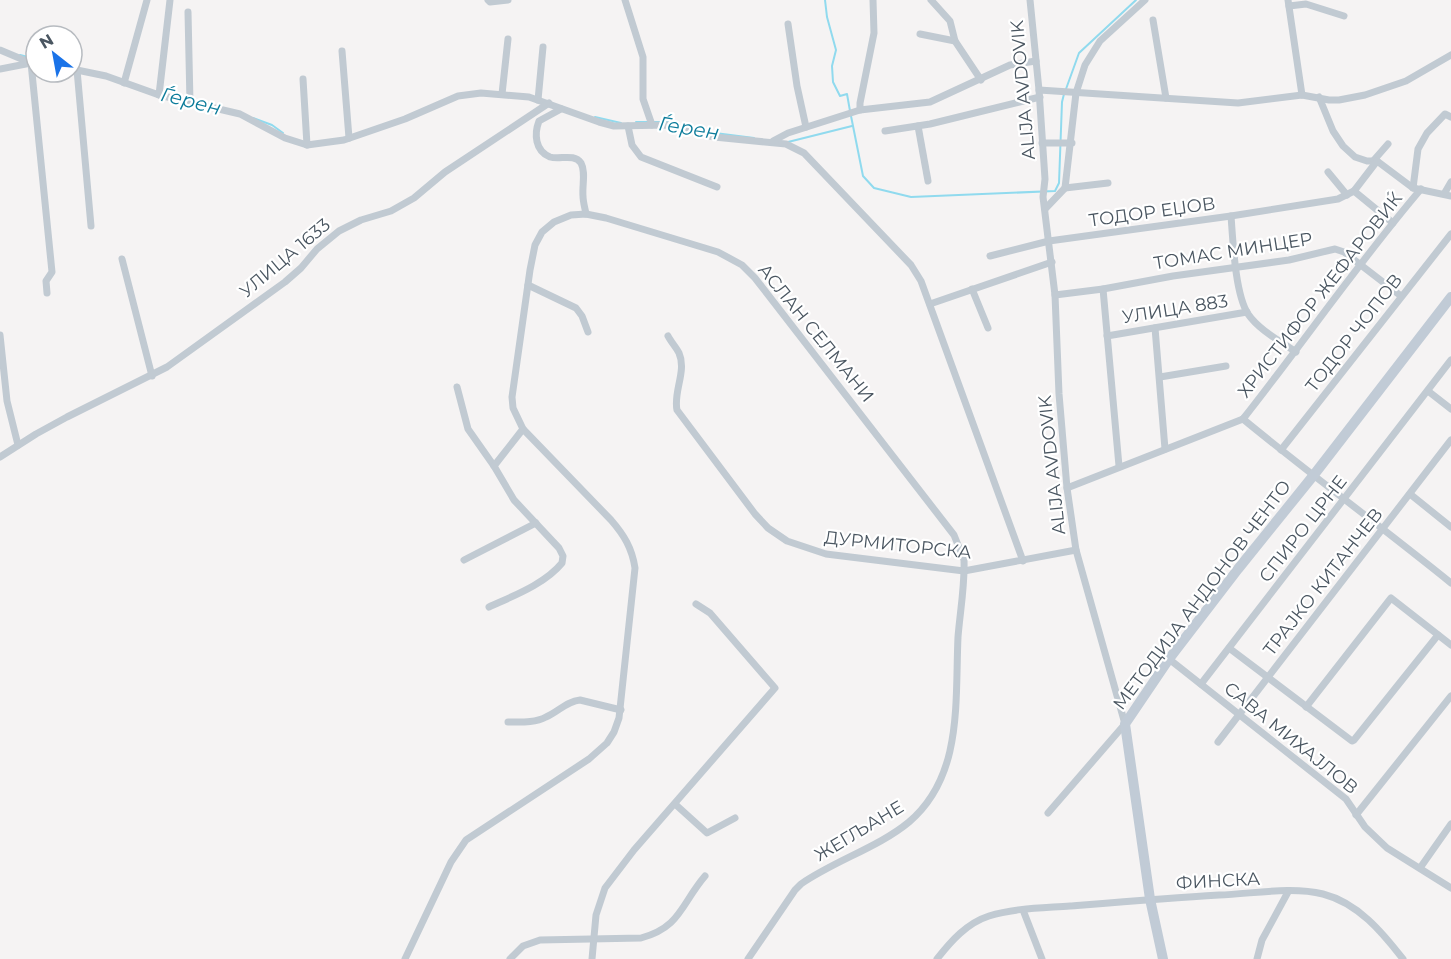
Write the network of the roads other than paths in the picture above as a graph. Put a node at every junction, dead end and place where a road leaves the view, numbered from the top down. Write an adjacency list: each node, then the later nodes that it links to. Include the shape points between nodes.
1 (147, 0): 29 (street)
2 (170, 0): 36 (street)
3 (488, 0): 4 (street)
4 (508, 0)
5 (626, 0): 45 (street, via 643,57 643,99)
6 (873, 0): 43 (street, via 874,33)
7 (931, 0): 17 (street, via 950,21)
8 (1030, 0): 23 (street, ALIJA AVDOVIK)
9 (1145, 0): 33 (street, via 1100,41)
10 (1288, 3): 12 (street, via 1306,4); 35 (street)
11 (188, 12): 40 (street)
12 (1344, 16)
13 (1153, 20): 37 (street)
14 (788, 24): 47 (street)
15 (920, 33): 17 (street)
16 (508, 39): 34 (street)
17 (955, 41): 28 (street)
18 (543, 47): 39 (street)
19 (0, 50): 22 (street)
20 (342, 51): 50 (street)
21 (1451, 56): 38 (street, via 1392,87 1339,100)
22 (24, 60)
23 (1036, 61): 28 (street, via 1016,63); 32 (street, ALIJA AVDOVIK)
24 (24, 65): 25 (street)
25 (0, 69)
26 (84, 71): 29 (street)
27 (303, 79): 55 (street)
28 (981, 80): 43 (street, via 930,102)
29 (124, 83): 36 (street)
30 (36, 84): 81 (street, via 52,272 46,280)
31 (76, 84): 70 (street)
32 (1039, 93): 33 (street); 48 (street); 52 (street, ALIJA AVDOVIK)
33 (1073, 93): 37 (street); 53 (street)
34 (502, 94): 39 (street); 50 (street, via 458,96)
35 (1302, 94): 37 (street, via 1238,103); 38 (street)
36 (159, 95): 40 (street)
37 (1166, 98)
38 (1319, 98): 56 (street, via 1343,146 1355,157)
39 (538, 100): 41 (street)
40 (190, 103): 55 (street, via 240,114)
41 (549, 104): 42 (street); 96 (street, УЛИЦА 1633, via 445,172 414,198 331,237 285,282)
42 (561, 109): 46 (street, via 599,122); 67 (street, via 539,121 536,139 549,156 580,162)
43 (857, 110): 47 (street)
44 (1451, 117): 63 (street, via 1445,114 1418,149)
45 (652, 125): 46 (street); 51 (street, via 668,124 714,137)
46 (628, 126): 61 (street, via 632,145 641,157)
47 (807, 126): 51 (street)
48 (918, 126): 49 (street); 58 (street)
49 (885, 131)
50 (349, 138): 55 (street)
51 (773, 141): 85 (street, via 804,153 911,265)
52 (1042, 143): 53 (street); 66 (street, ALIJA AVDOVIK)
53 (1070, 143): 62 (street)
54 (1388, 144): 56 (street)
55 (307, 145)
56 (1375, 161): 63 (street); 64 (street)
57 (1328, 172): 64 (street)
58 (928, 181)
59 (1451, 182): 65 (street)
60 (1108, 183): 62 (street)
61 (717, 187)
62 (1065, 188): 66 (street)
63 (1417, 189): 65 (street); 69 (street, ХРИСТИФОР ЖЕФАРОВИЌ)
64 (1350, 193): 68 (street, via 1338,199); 69 (street)
65 (1447, 195)
66 (1045, 209): 72 (street, ALIJA AVDOVIK)
67 (586, 214): 78 (street, АСЛАН СЕЛМАНИ, via 571,215 542,232); 120 (street, АСЛАН СЕЛМАНИ, via 718,252 742,265 954,535)
68 (1231, 216): 72 (street, ТОДОР ЕЏОВ); 77 (street, ТОДОР ЕЏОВ)
69 (1393, 223): 76 (street, ХРИСТИФОР ЖЕФАРОВИЌ)
70 (91, 226)
71 (1451, 234): 83 (street, ТОДОР ЧОПОВ)
72 (1048, 242): 73 (street, ТОДОР ЕЏОВ); 75 (street, ALIJA AVDOVIK)
73 (990, 256)
74 (122, 259): 96 (street)
75 (1053, 262): 79 (street); 82 (street, ALIJA AVDOVIK)
76 (1361, 265): 77 (street, ТОМАС МИНЦЕР, via 1335,249); 83 (street, ТОМАС МИНЦЕР); 93 (street, ХРИСТИФОР ЖЕФАРОВИЌ)
77 (1236, 268): 80 (street, ТОМАС МИНЦЕР); 86 (street, ТОДОР ЕЏОВ)
78 (528, 285): 89 (street, via 576,308); 102 (street, АСЛАН СЕЛМАНИ, via 512,397)
79 (972, 289): 85 (street); 87 (street)
80 (1104, 289): 82 (street, ТОМАС МИНЦЕР); 92 (street)
81 (47, 293)
82 (1055, 295): 111 (street, ALIJA AVDOVIK)
83 (1401, 296): 106 (street, ТОДОР ЧОПОВ)
84 (1451, 297): 110 (main road, МЕТОДИЈА АНДОНОВ ЧЕНТО)
85 (930, 304): 119 (street)
86 (1247, 312): 88 (street, УЛИЦА 883); 93 (street)
87 (988, 327)
88 (1155, 328): 92 (street, УЛИЦА 883); 97 (street)
89 (588, 332)
90 (0, 335): 104 (street, via 7,401)
91 (668, 336): 120 (street, ДУРМИТОРСКА, via 681,363 677,410 768,528 787,542 826,554)
92 (1107, 336): 109 (street)
93 (1296, 352): 101 (street, ХРИСТИФОР ЖЕФАРОВИЌ)
94 (1451, 360): 99 (street, СПИРО ЦРНЕ)
95 (1226, 366): 97 (street)
96 (152, 376): 104 (street, УЛИЦА 1633, via 67,417)
97 (1160, 377): 105 (street)
98 (457, 387): 108 (street, via 468,429)
99 (1428, 391): 100 (street); 113 (street, СПИРО ЦРНЕ)
100 (1451, 409)
101 (1243, 419): 105 (street); 106 (street)
102 (523, 429): 108 (street); 132 (street, АСЛАН СЕЛМАНИ, via 611,520 630,546 635,568)
103 (1451, 440): 112 (street, ТРАЈКО КИТАНЧЕВ)
104 (18, 446): 107 (street, УЛИЦА 1633)
105 (1165, 449): 109 (street)
106 (1281, 450): 110 (street)
107 (0, 457)
108 (494, 466): 115 (street, via 514,500)
109 (1119, 466): 111 (street)
110 (1313, 476): 113 (street); 127 (main road, МЕТОДИЈА АНДОНОВ ЧЕНТО)
111 (1067, 488): 117 (street, ALIJA AVDOVIK)
112 (1410, 494): 114 (street); 116 (street, ТРАЈКО КИТАНЧЕВ)
113 (1344, 499): 116 (street); 126 (street, СПИРО ЦРНЕ)
114 (1450, 523)
115 (536, 524): 118 (street); 123 (street, via 562,552 562,563 537,583)
116 (1383, 528): 121 (street); 128 (street, ТРАЈКО КИТАНЧЕВ)
117 (1076, 550): 119 (street, ДУРМИТОРСКА); 135 (street, ALIJA AVDOVIK)
118 (464, 560)
119 (1023, 561): 120 (street, ДУРМИТОРСКА)
120 (964, 571): 152 (street, ЖЕГЉАНЕ, via 953,738 937,790 907,823 801,884)
121 (1451, 583)
122 (696, 604): 137 (street, via 710,613 775,688)
123 (489, 607)
124 (1438, 635): 125 (street); 131 (street, via 1354,740 1348,740); 131 (street, via 1391,598)
125 (1451, 645)
126 (1229, 648): 128 (street); 129 (street, СПИРО ЦРНЕ)
127 (1169, 659): 129 (street, САВА МИХАЈЛОВ); 135 (main road, МЕТОДИЈА АНДОНОВ ЧЕНТО)
128 (1268, 678): 131 (street); 133 (street, ТРАЈКО КИТАНЧЕВ)
129 (1201, 684): 133 (street, САВА МИХАЈЛОВ)
130 (1451, 696): 139 (street, САВА МИХАЈЛОВ)
131 (1306, 707)
132 (621, 710): 134 (street, via 574,700 539,720); 149 (street, АСЛАН СЕЛМАНИ, via 607,743 589,759 466,840 451,862)
133 (1239, 714): 136 (street, ТРАЈКО КИТАНЧЕВ); 139 (street, САВА МИХАЈЛОВ, via 1346,799)
134 (508, 722)
135 (1125, 724): 138 (street); 146 (main road, МЕТОДИЈА АНДОНОВ ЧЕНТО)
136 (1218, 742)
137 (675, 804): 140 (street, via 707,833); 148 (street, via 605,888 596,915)
138 (1048, 813)
139 (1356, 815): 142 (street, via 1387,848)
140 (735, 818)
141 (1451, 824): 142 (street)
142 (1420, 868): 144 (street)
143 (705, 876): 148 (street, via 673,922 656,934)
144 (1451, 888)
145 (1288, 892): 146 (street, ФИНСКА); 156 (street, ФИНСКА, via 1262,940); 157 (street, ФИНСКА, via 1323,894 1349,905 1380,931)
146 (1150, 899): 147 (street, ФИНСКА); 155 (main road, МЕТОДИЈА АНДОНОВ ЧЕНТО)
147 (1023, 910): 153 (street, ФИНСКА, via 980,920 960,932); 154 (street)
148 (594, 939): 150 (street, via 540,940 523,946); 151 (street)
149 (405, 959)
150 (510, 959)
151 (592, 959)
152 (748, 959)
153 (937, 959)
154 (1042, 959)
155 (1163, 959)
156 (1257, 959)
157 (1403, 959)

